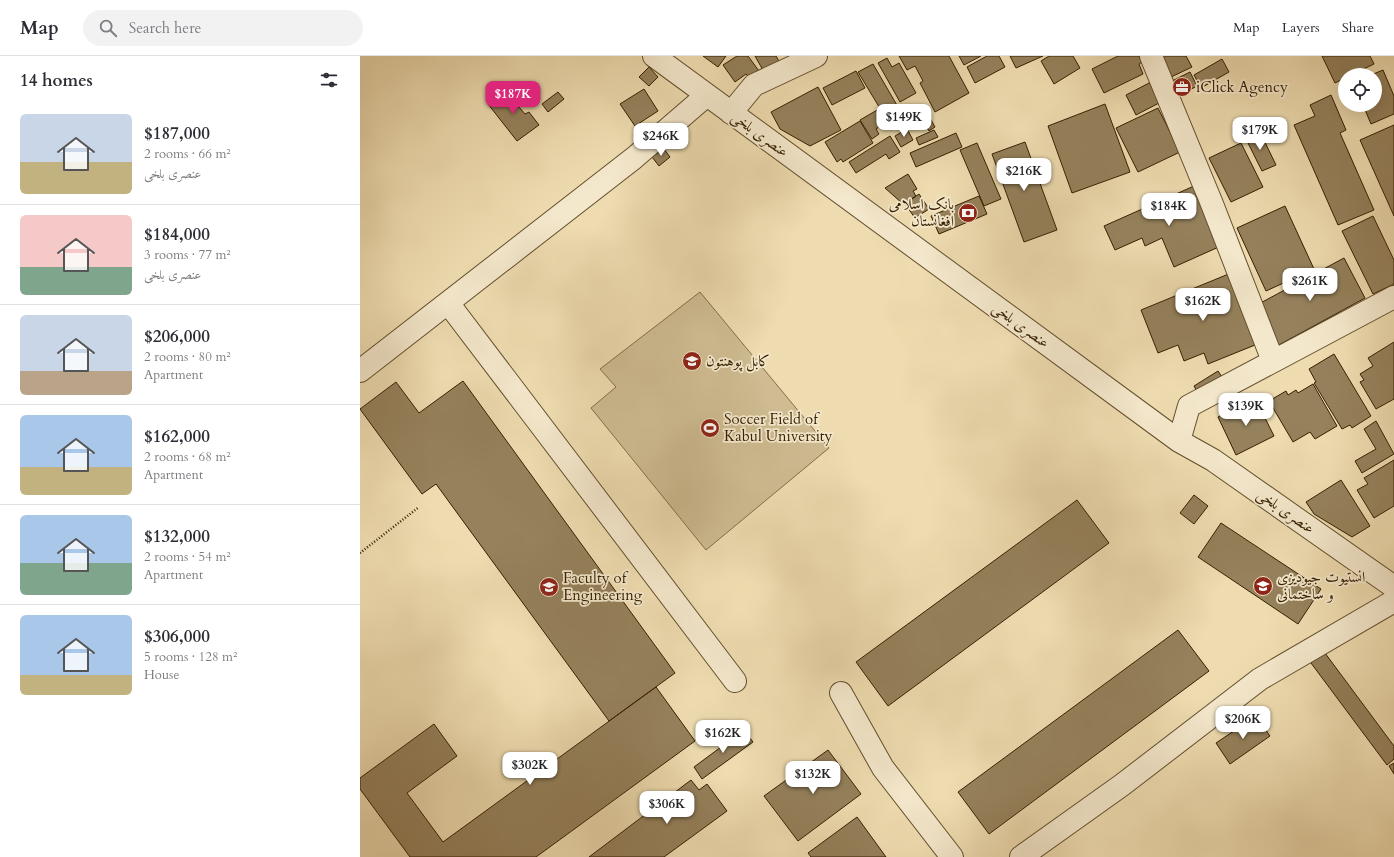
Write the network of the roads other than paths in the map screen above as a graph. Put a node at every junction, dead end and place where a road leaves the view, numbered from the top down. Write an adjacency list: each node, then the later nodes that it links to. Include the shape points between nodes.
1 (654, 56): 4 (street, عنصری بلخی)
2 (816, 56): 5 (street, via 754,85)
3 (1151, 56): 8 (street)
4 (707, 95): 5 (street, عنصری بلخی); 7 (street, via 628,163)
5 (731, 113): 10 (street, عنصری بلخی)
6 (1394, 297): 8 (street)
7 (448, 303): 9 (street); 13 (street)
8 (1273, 361): 10 (street, via 1189,406)
9 (360, 371)
10 (1179, 441): 11 (street, عنصری بلخی, via 1213,460)
11 (1394, 587)
12 (1394, 601): 16 (street, via 1260,679)
13 (735, 681)
14 (841, 693): 15 (street, via 883,768)
15 (952, 857)
16 (1021, 857)

